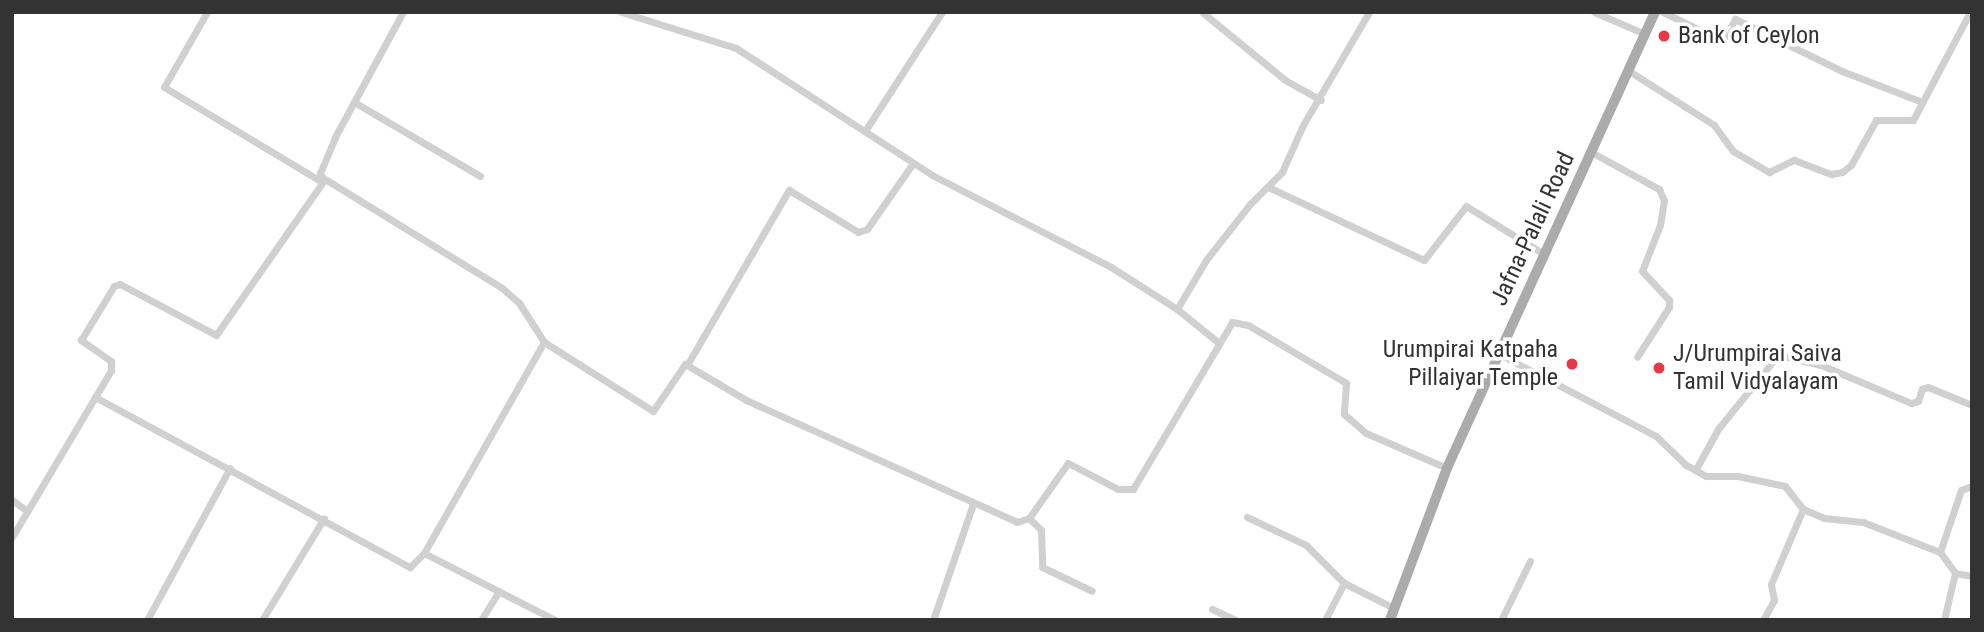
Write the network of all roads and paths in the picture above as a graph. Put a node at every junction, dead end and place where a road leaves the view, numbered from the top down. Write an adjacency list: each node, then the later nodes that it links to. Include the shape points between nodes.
1 (207, 12): 20 (street, via 164,87)
2 (403, 12): 14 (street)
3 (621, 12): 16 (street, via 736,48)
4 (942, 12): 16 (street)
5 (1202, 12): 13 (street, via 1285,80)
6 (1369, 12): 13 (street)
7 (1594, 12): 11 (street)
8 (1655, 12): 11 (main road, Jafna-Palali Road)
9 (1663, 12): 15 (street, via 1722,41 1735,19 1842,71)
10 (1970, 12): 15 (street)
11 (1645, 34): 12 (main road, Jafna-Palali Road)
12 (1629, 71): 15 (street, via 1714,125 1733,150 1769,172 1794,160 1831,174 1842,172 1851,165 1876,120 1909,123); 17 (main road, Jafna-Palali Road)
13 (1321, 100): 21 (street, via 1303,125 1282,173)
14 (354, 102): 19 (street); 20 (street, via 320,173)
15 (1922, 102)
16 (865, 131): 18 (street)
17 (1591, 152): 22 (main road, Jafna-Palali Road); 27 (street, via 1659,189 1664,200 1660,225 1642,271 1669,300 1670,307)
18 (913, 163): 23 (street, via 1111,267); 28 (street, via 867,229 858,232 789,190)
19 (480, 176)
20 (323, 181): 24 (street, via 502,288 519,303); 29 (street, via 216,335 120,284 114,286 81,340 111,361 111,370)
21 (1268, 187): 22 (street, via 1424,260 1466,206); 23 (street, via 1206,260)
22 (1544, 254): 26 (main road, Jafna-Palali Road)
23 (1178, 309): 25 (street)
24 (544, 342): 28 (street, via 653,411); 44 (street)
25 (1219, 343): 32 (street, via 1233,322 1328,369 1346,383 1344,414 1351,421 1366,433); 41 (street, via 1178,421 1133,489 1118,489 1068,463)
26 (1499, 354): 32 (main road, Jafna-Palali Road); 33 (street, via 1656,436)
27 (1637, 357)
28 (687, 365): 36 (street, via 746,400)
29 (95, 397): 31 (street); 38 (street)
30 (1972, 405): 33 (street, via 1928,387 1922,389 1918,401 1911,402 1821,365 1778,355 1718,429)
31 (230, 468): 40 (street); 53 (street)
32 (1447, 468): 51 (main road, Jafna-Palali Road)
33 (1696, 470): 37 (street, via 1785,486)
34 (1972, 486): 43 (street, via 1961,490)
35 (12, 500): 38 (street)
36 (973, 504): 41 (street, via 1017,522); 57 (street)
37 (1803, 509): 43 (street, via 1824,518 1876,526); 62 (street, via 1772,584 1774,600)
38 (27, 511): 42 (street)
39 (1247, 517): 48 (street, via 1306,545)
40 (324, 518): 44 (street, via 410,567); 54 (street)
41 (1029, 518): 50 (street, via 1041,530 1042,567)
42 (12, 537)
43 (1940, 552): 46 (street)
44 (425, 553): 49 (street)
45 (1530, 561): 61 (street)
46 (1955, 573): 47 (street); 63 (street)
47 (1972, 576)
48 (1344, 583): 51 (street); 59 (street)
49 (499, 591): 55 (street); 56 (street)
50 (1092, 592)
51 (1394, 608): 60 (main road, Jafna-Palali Road)
52 (1212, 609): 58 (street)
53 (147, 620)
54 (262, 620)
55 (481, 620)
56 (555, 620)
57 (933, 620)
58 (1236, 620)
59 (1325, 620)
60 (1391, 620)
61 (1501, 620)
62 (1763, 620)
63 (1944, 620)

